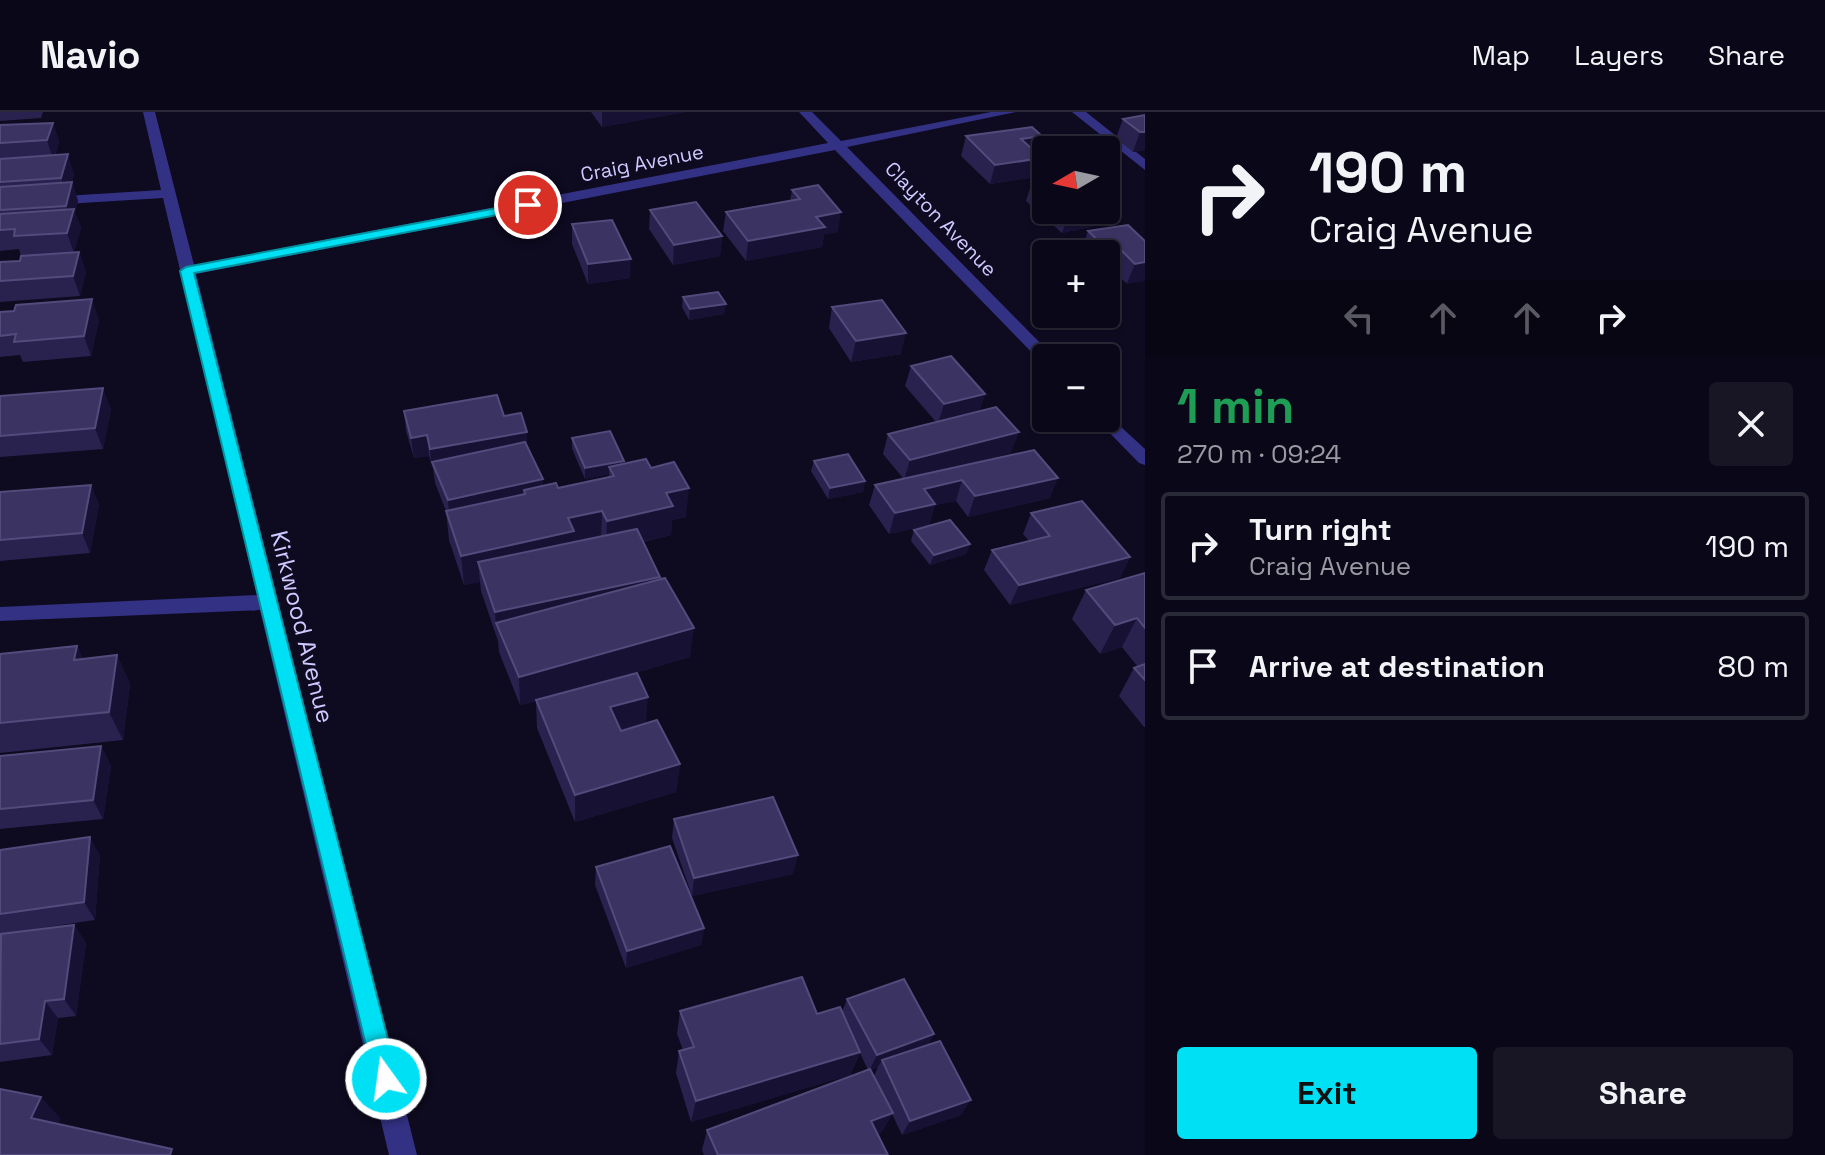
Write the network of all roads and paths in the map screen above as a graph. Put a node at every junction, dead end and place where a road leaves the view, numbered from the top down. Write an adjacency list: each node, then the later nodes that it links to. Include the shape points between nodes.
1 (149, 112): 7 (street, Kirkwood Avenue)
2 (805, 112): 5 (street, Clayton Avenue)
3 (1010, 112): 5 (street, Craig Avenue)
4 (1078, 112): 6 (street)
5 (839, 146): 9 (street, Craig Avenue); 10 (street, Clayton Avenue)
6 (1145, 166)
7 (168, 194): 8 (street); 9 (street, Kirkwood Avenue)
8 (0, 204)
9 (186, 271): 13 (street, Kirkwood Avenue)
10 (1032, 344)
11 (1119, 432): 12 (street)
12 (1145, 459)
13 (268, 602): 14 (street); 15 (street, Kirkwood Avenue)
14 (0, 614)
15 (403, 1155)

